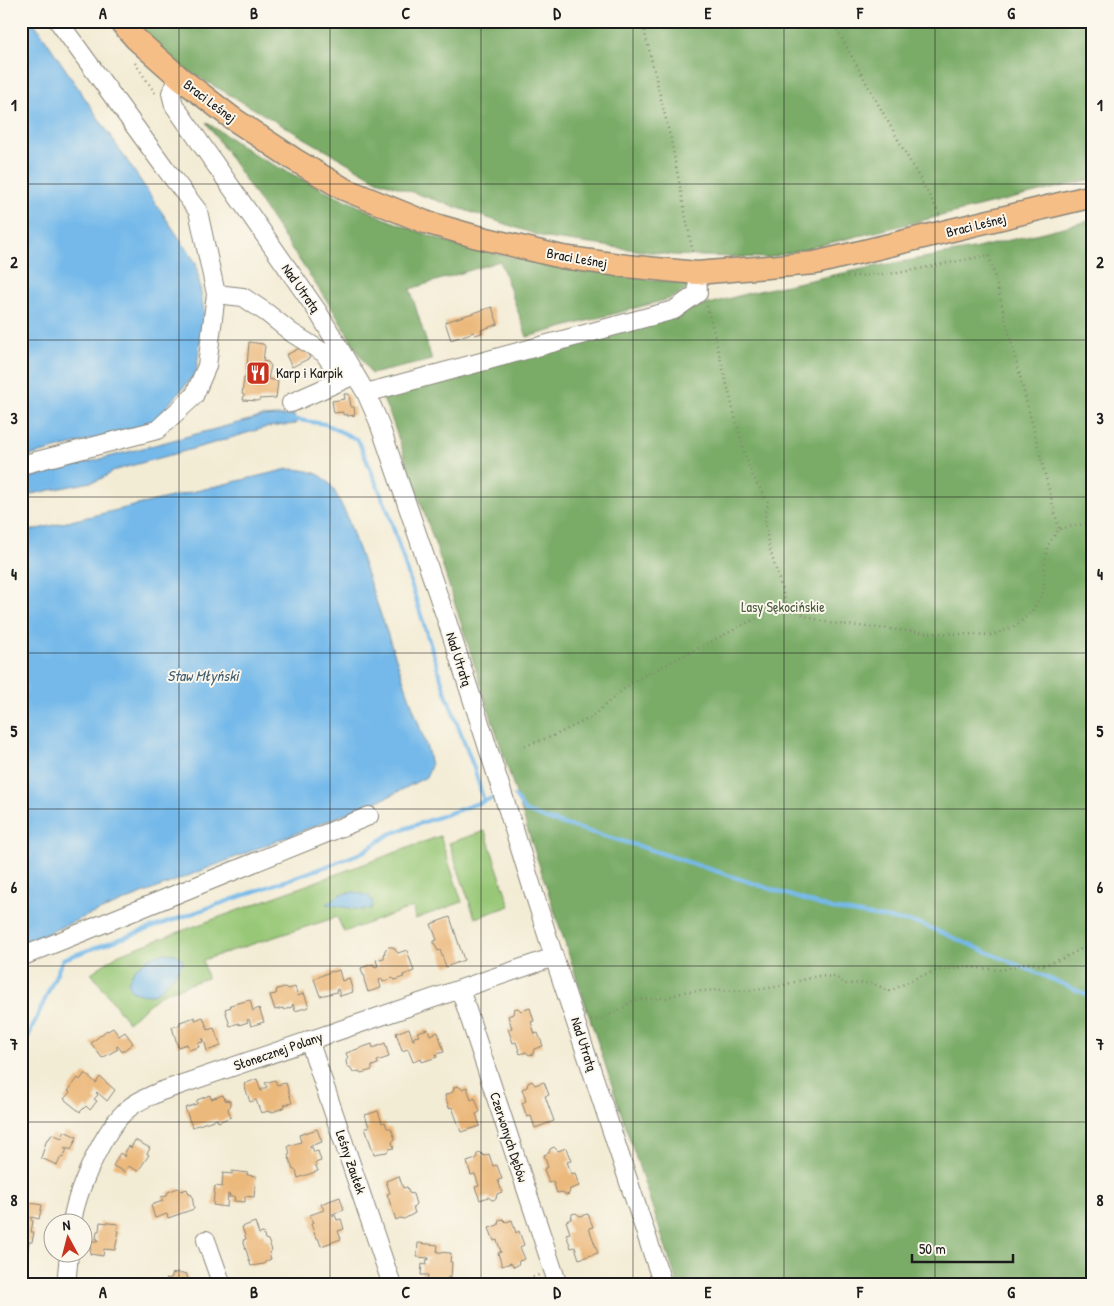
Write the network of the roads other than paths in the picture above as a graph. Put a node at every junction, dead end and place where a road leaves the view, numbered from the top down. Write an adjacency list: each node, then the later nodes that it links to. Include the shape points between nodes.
1 (58, 21): 6 (street, via 198,210)
2 (120, 21): 3 (main road, Braci Leśnej)
3 (180, 78): 5 (main road, Braci Leśnej, via 232,118 303,165 344,189 425,222 562,257); 7 (street, Nad Utratą, via 171,97 174,105 318,312)
4 (1093, 196): 5 (main road, Braci Leśnej, via 815,263)
5 (697, 273): 8 (street, via 698,293 674,310)
6 (216, 294): 7 (street, via 243,297 324,353); 10 (street, via 204,374 194,396 157,430)
7 (349, 377): 8 (street, Nad Utratą); 9 (street)
8 (366, 393): 13 (street, Nad Utratą, via 444,612)
9 (291, 403)
10 (21, 465)
11 (369, 816): 12 (street)
12 (21, 957)
13 (554, 957): 14 (street, Słonecznej Polany); 23 (street, Nad Utratą)
14 (460, 989): 15 (street, Słonecznej Polany); 19 (street, Czerwonych Dębów)
15 (310, 1040): 16 (street, Słonecznej Polany, via 159,1092 128,1109 112,1127 89,1169); 22 (street, Leśny Zaułek)
16 (73, 1214)
17 (206, 1240): 21 (street)
18 (68, 1264): 20 (street)
19 (556, 1278)
20 (66, 1285)
21 (222, 1285)
22 (392, 1285)
23 (663, 1285)

